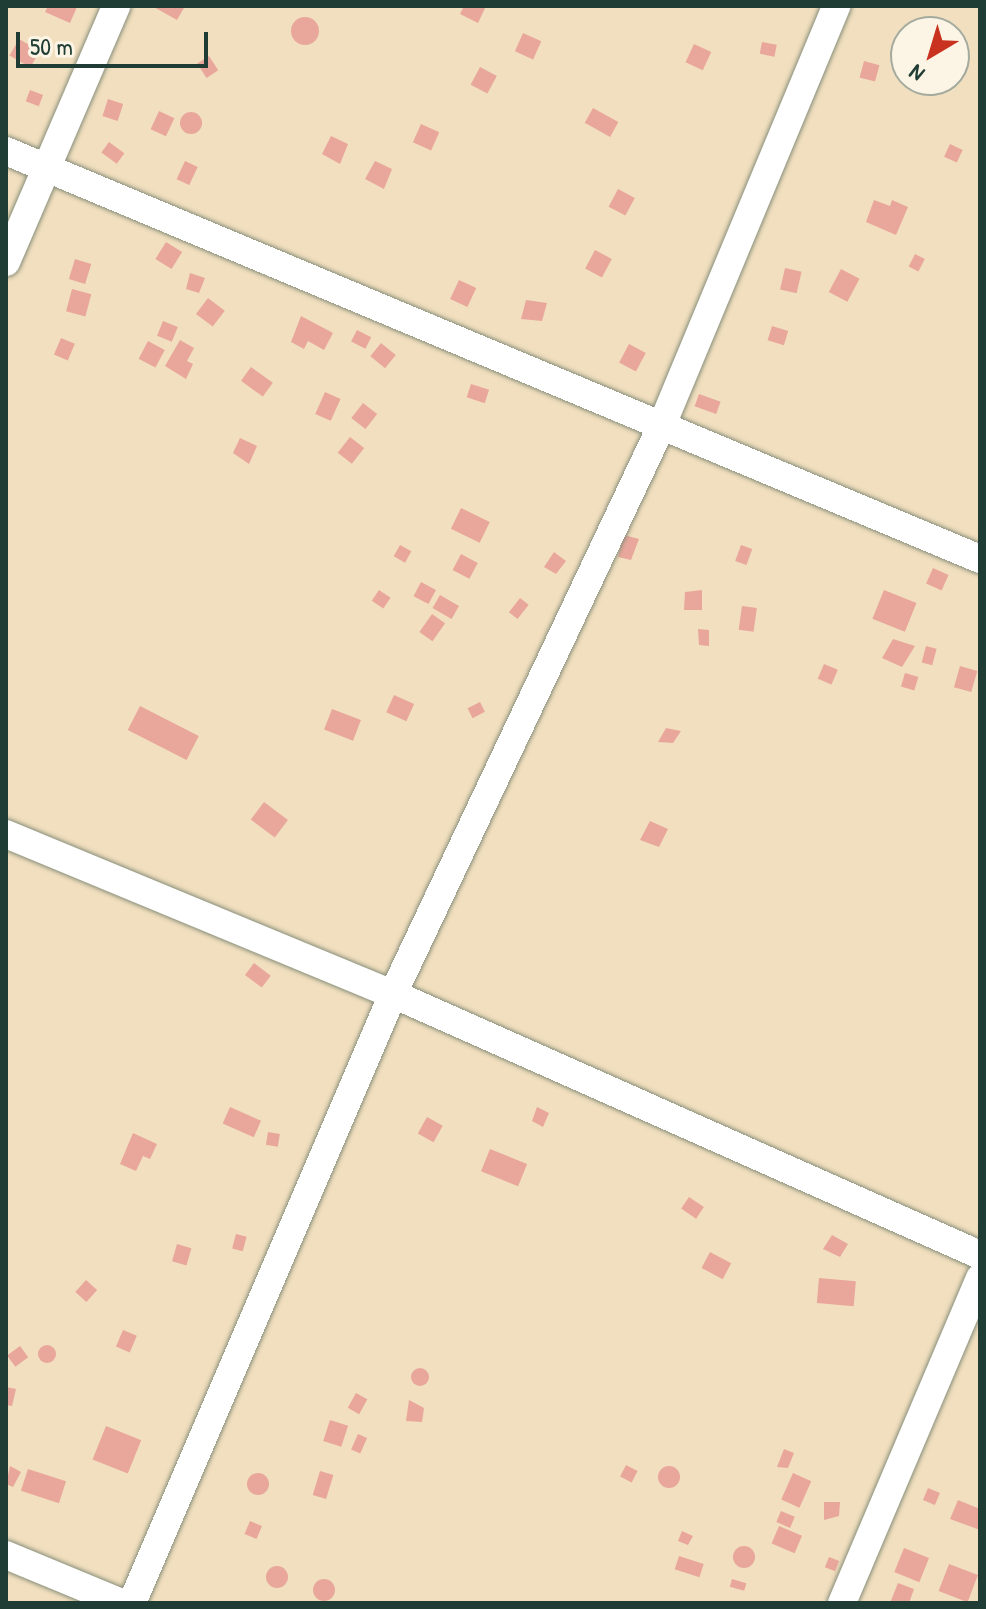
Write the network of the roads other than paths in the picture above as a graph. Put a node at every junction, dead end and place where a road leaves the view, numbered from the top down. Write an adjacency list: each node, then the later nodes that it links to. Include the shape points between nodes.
1 (116, 6): 4 (street)
2 (836, 6): 6 (street)
3 (6, 151): 4 (street)
4 (46, 168): 5 (street); 6 (street)
5 (6, 262)
6 (662, 425): 7 (street); 9 (street)
7 (980, 559)
8 (6, 834): 9 (street)
9 (393, 994): 10 (street); 14 (street)
10 (980, 1255)
11 (980, 1278): 15 (street)
12 (6, 1555): 13 (street)
13 (122, 1603)
14 (132, 1603)
15 (842, 1603)

